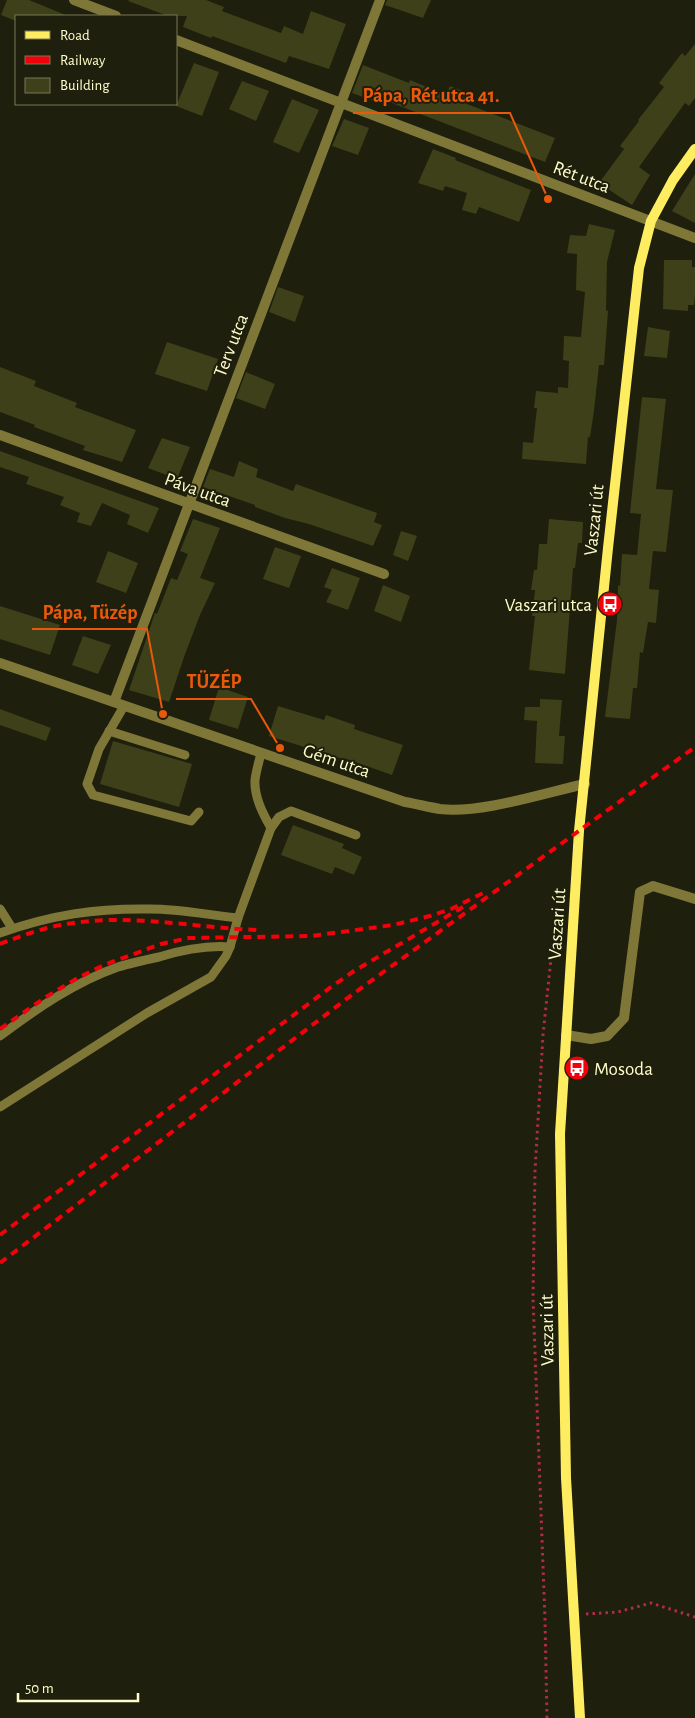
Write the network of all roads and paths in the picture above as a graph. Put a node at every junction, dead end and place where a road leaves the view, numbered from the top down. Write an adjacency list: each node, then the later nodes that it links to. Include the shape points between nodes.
1 (74, 0): 3 (street)
2 (380, 0): 5 (street, Terv utca)
3 (113, 15)
4 (178, 41): 5 (street, Rét utca)
5 (341, 103): 7 (street, Rét utca); 10 (street, Terv utca)
6 (695, 149): 7 (main road, Vaszari út, via 673,180)
7 (651, 221): 8 (street, Rét utca); 18 (main road, Vaszari út, via 639,268)
8 (695, 238)
9 (0, 435): 10 (street, Páva utca)
10 (188, 504): 11 (street, Páva utca); 13 (street, Terv utca)
11 (384, 574)
12 (0, 663): 13 (street, Gém utca)
13 (114, 702): 14 (street, Gém utca)
14 (124, 706): 15 (lane); 16 (street, Gém utca)
15 (109, 731): 17 (lane); 19 (lane, via 87,784 93,795 191,821)
16 (261, 753): 18 (street, Gém utca, via 406,802 440,809 494,805); 20 (lane, via 256,790 261,810)
17 (185, 755)
18 (585, 784): 29 (main road, Vaszari út, via 579,830)
19 (199, 812)
20 (271, 828): 21 (lane, via 279,817 291,811); 24 (lane)
21 (356, 834)
22 (695, 899): 29 (street, via 653,886 640,892 624,1018 608,1036 591,1039)
23 (0, 909): 25 (lane)
24 (238, 918): 25 (lane, via 152,909 96,910 54,916); 28 (lane)
25 (12, 928): 26 (lane)
26 (0, 933)
27 (561, 934): 34 (path, via 552,949 543,1035 532,1298)
28 (230, 947): 30 (lane, via 178,951 118,967 55,998); 31 (lane, via 204,983 147,1013)
29 (566, 1035): 32 (main road, Vaszari út, via 560,1134 566,1478)
30 (0, 1036)
31 (0, 1107)
32 (574, 1615): 33 (path, via 618,1612 651,1603); 35 (main road, Vaszari út)
33 (695, 1616)
34 (547, 1718)
35 (580, 1718)

